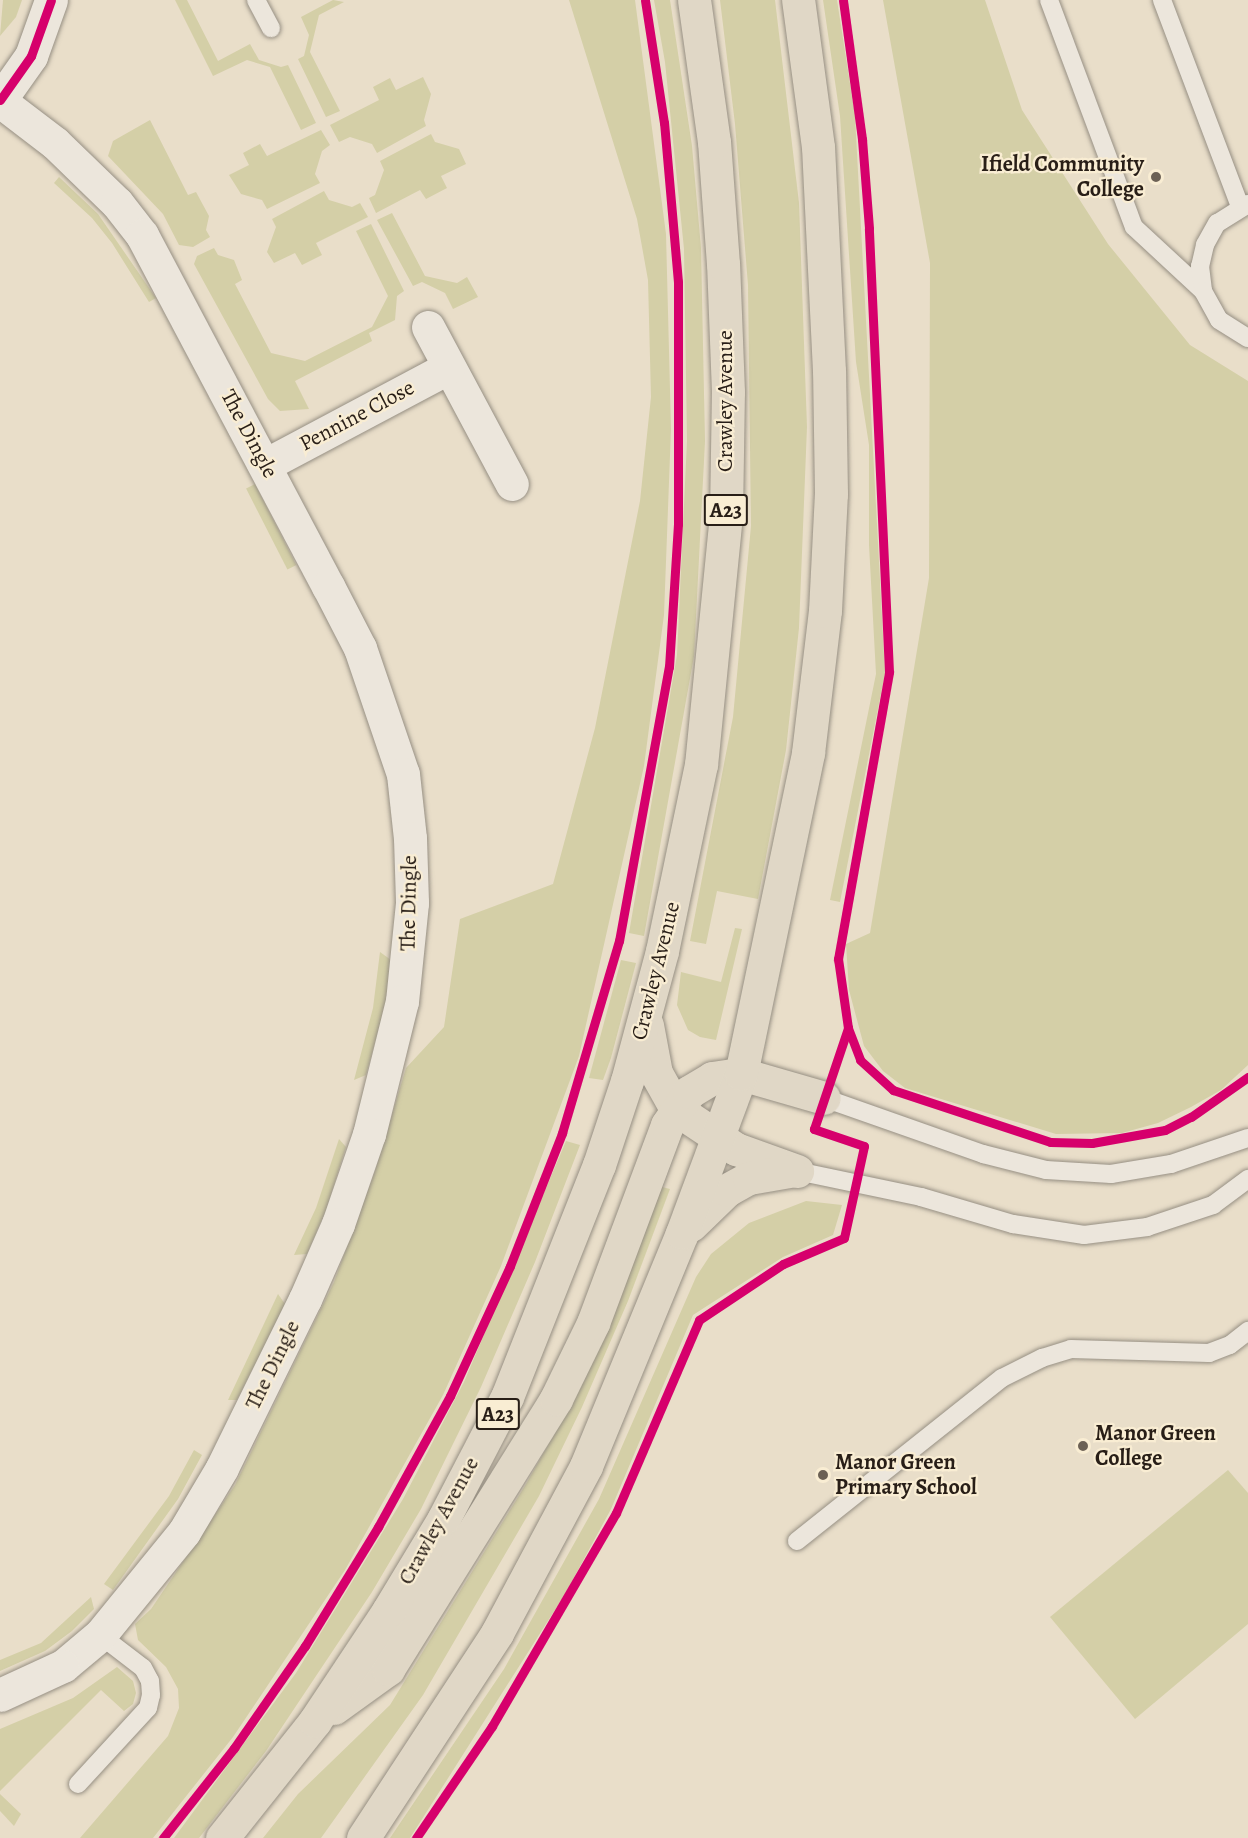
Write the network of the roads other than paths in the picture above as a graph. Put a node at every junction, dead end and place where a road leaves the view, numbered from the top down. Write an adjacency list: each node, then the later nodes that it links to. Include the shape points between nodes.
1 (51, 0): 8 (street, via 31,56)
2 (256, 0): 7 (lane)
3 (694, 0): 16 (main road, Crawley Avenue / A23, via 714,142 723,264 728,392 726,516 701,765 678,887)
4 (798, 0): 17 (main road, via 818,147 829,371 831,495 825,611 808,753)
5 (1049, 0): 10 (lane, via 1134,227)
6 (1162, 0): 9 (lane)
7 (271, 28)
8 (0, 101): 14 (street, The Dingle, via 55,142 117,203 142,234)
9 (1244, 205): 10 (lane, via 1217,223 1205,245 1200,266)
10 (1203, 291): 12 (lane, via 1219,320)
11 (428, 327): 13 (street)
12 (1248, 338)
13 (449, 367): 14 (street, Pennine Close); 15 (street)
14 (265, 465): 27 (street, The Dingle, via 360,648 403,774 410,838 411,903 402,1001 372,1123 338,1224 275,1364 184,1532)
15 (512, 484)
16 (645, 1015): 19 (main road, via 656,1073); 29 (main road, Crawley Avenue / A23, via 599,1165 507,1397 438,1528)
17 (741, 1074): 18 (main road); 19 (main road, via 712,1078 689,1092); 21 (main road)
18 (824, 1098): 20 (lane, via 983,1154 1046,1170 1111,1174 1171,1164)
19 (676, 1109): 21 (main road); 29 (main road, via 592,1323 556,1399 514,1471 387,1669)
20 (1248, 1137)
21 (719, 1140): 22 (main road, via 760,1160); 24 (main road)
22 (797, 1171): 23 (lane, via 921,1197 1013,1224 1084,1235 1147,1227 1213,1205); 24 (main road, via 772,1171 749,1178 728,1190)
23 (1248, 1179)
24 (682, 1233): 32 (main road, via 586,1466 497,1633)
25 (1248, 1331): 26 (lane, via 1230,1345 1209,1353 1071,1349 1042,1358 1002,1378)
26 (797, 1541)
27 (100, 1635): 28 (street, The Dingle, via 63,1666); 30 (lane, via 142,1668 150,1681 151,1695 148,1708)
28 (0, 1695)
29 (315, 1721): 31 (main road, Crawley Avenue / A23)
30 (78, 1784)
31 (222, 1838)
32 (363, 1838)

